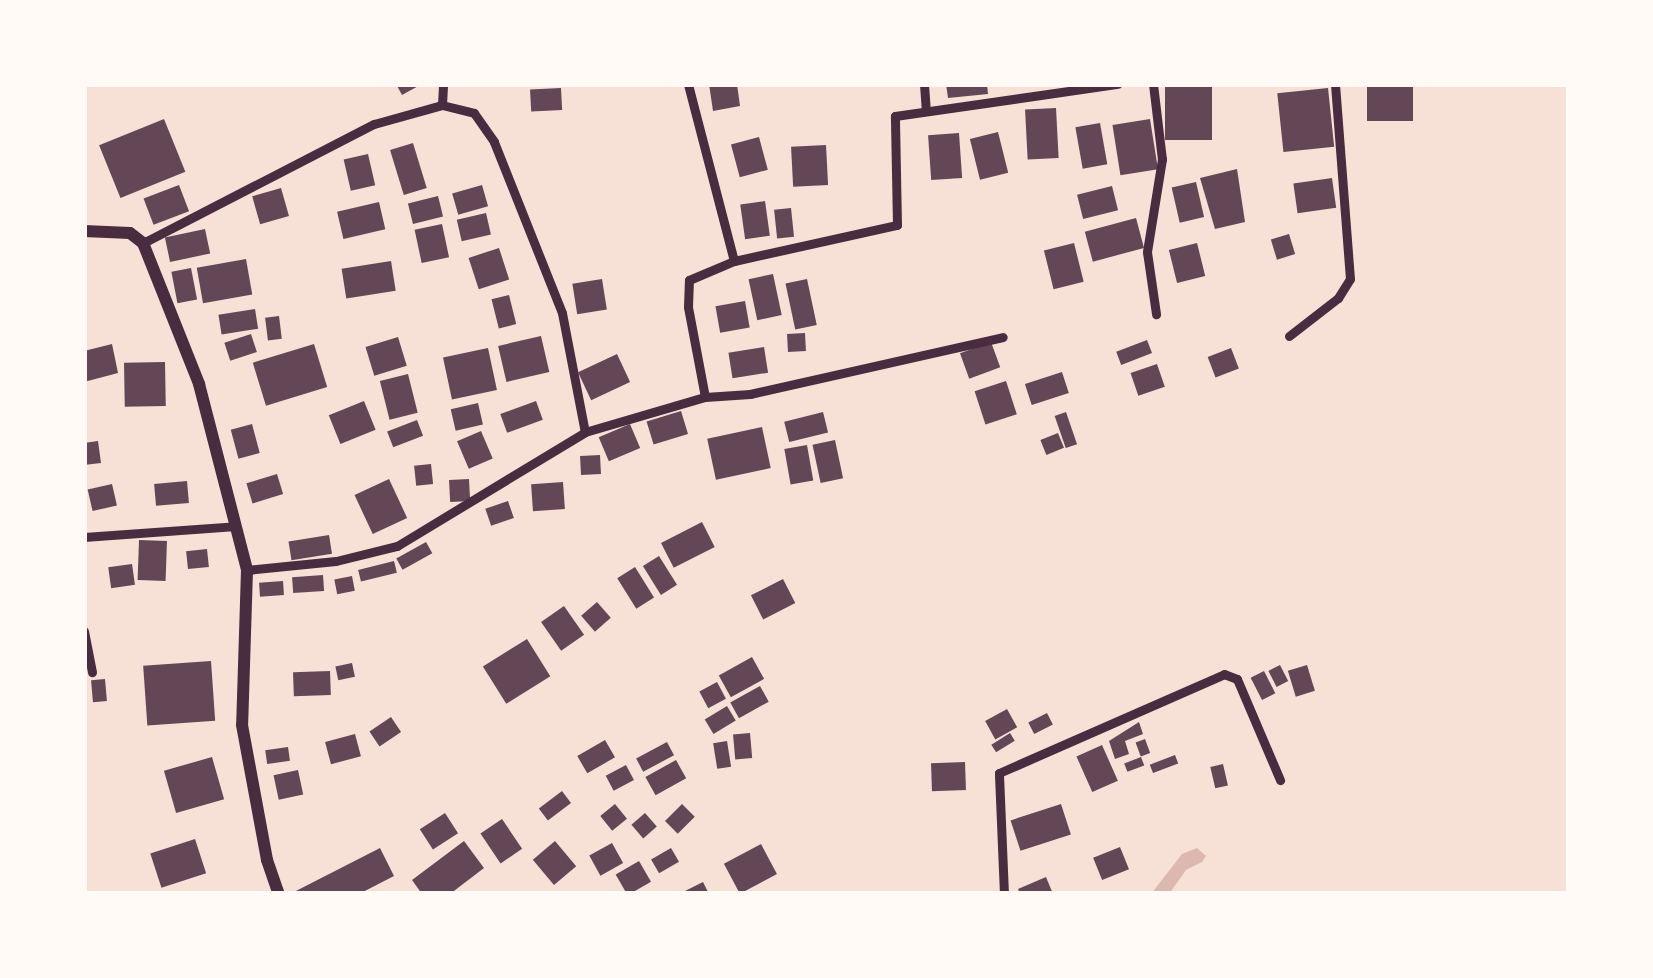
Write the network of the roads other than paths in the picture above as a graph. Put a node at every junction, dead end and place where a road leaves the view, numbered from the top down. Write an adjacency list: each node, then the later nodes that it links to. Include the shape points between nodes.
1 (443, 84): 7 (street)
2 (688, 84): 11 (street)
3 (924, 84): 8 (street)
4 (1118, 84): 8 (street)
5 (1153, 84): 12 (street, via 1162,176 1147,252)
6 (1335, 84): 13 (street, via 1349,279 1338,298)
7 (442, 105): 10 (street, via 328,143); 16 (street, via 474,113 494,142 562,313)
8 (926, 111): 11 (street, via 895,116 897,225)
9 (84, 231): 10 (main road, via 130,232)
10 (143, 243): 17 (main road, via 199,384)
11 (734, 261): 15 (street, via 689,280)
12 (1156, 314)
13 (1289, 336)
14 (1003, 337): 15 (street)
15 (705, 397): 16 (street)
16 (585, 432): 19 (street, via 398,546)
17 (236, 526): 18 (street); 19 (main road)
18 (84, 537)
19 (248, 570): 23 (main road, via 242,724)
20 (84, 631): 21 (street)
21 (92, 672)
22 (1280, 781): 24 (street, via 1238,679 1224,674 999,772)
23 (279, 894)
24 (1004, 894)

